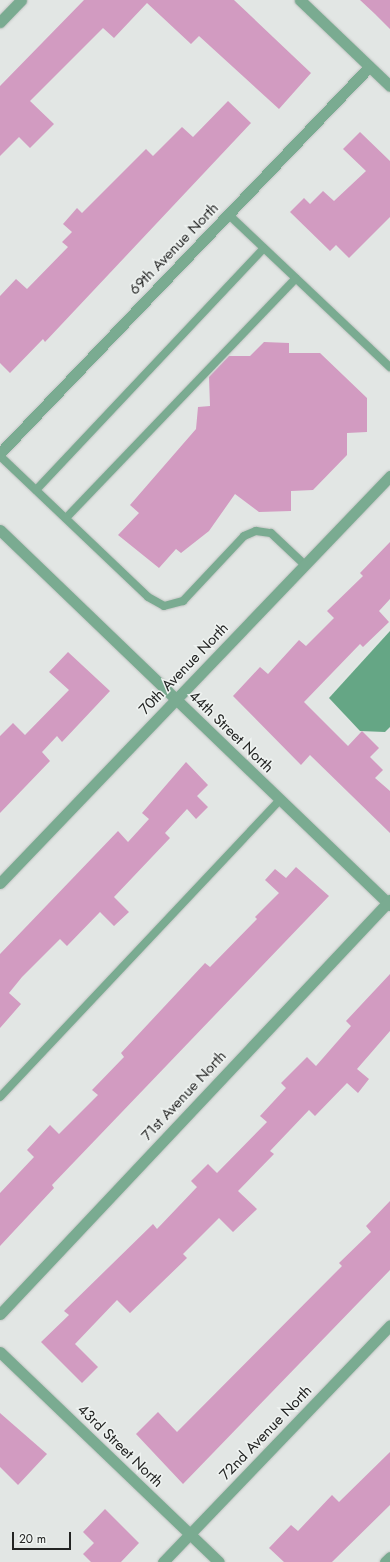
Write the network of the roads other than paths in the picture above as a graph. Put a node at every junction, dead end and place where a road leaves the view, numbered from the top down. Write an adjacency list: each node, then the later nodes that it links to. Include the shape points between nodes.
1 (21, 0): 3 (street)
2 (300, 0): 4 (street)
3 (0, 22)
4 (370, 67): 5 (street); 6 (street, 69th Avenue North)
5 (390, 86)
6 (228, 214): 7 (lane); 10 (street, 69th Avenue North)
7 (264, 248): 8 (lane); 13 (lane)
8 (296, 278): 9 (lane); 14 (lane)
9 (390, 367)
10 (0, 452)
11 (0, 456): 13 (lane)
12 (390, 476): 16 (street, 70th Avenue North)
13 (36, 490): 14 (lane)
14 (66, 518): 16 (lane, via 148,597 164,606 183,601 244,536 256,531 271,533)
15 (0, 530): 17 (street, 44th Street North)
16 (305, 565): 17 (street, 70th Avenue North)
17 (176, 700): 18 (street, 44th Street North); 19 (street, 70th Avenue North)
18 (280, 800): 20 (street, 44th Street North); 21 (lane)
19 (0, 883)
20 (389, 902): 22 (street, 71st Avenue North)
21 (0, 1097)
22 (0, 1314)
23 (390, 1325): 25 (street, 72nd Avenue North)
24 (0, 1352): 25 (street, 43rd Street North)
25 (190, 1534): 27 (street, 72nd Avenue North); 28 (street, 43rd Street North)
26 (390, 1557): 29 (street)
27 (163, 1562)
28 (219, 1562)
29 (385, 1562)

